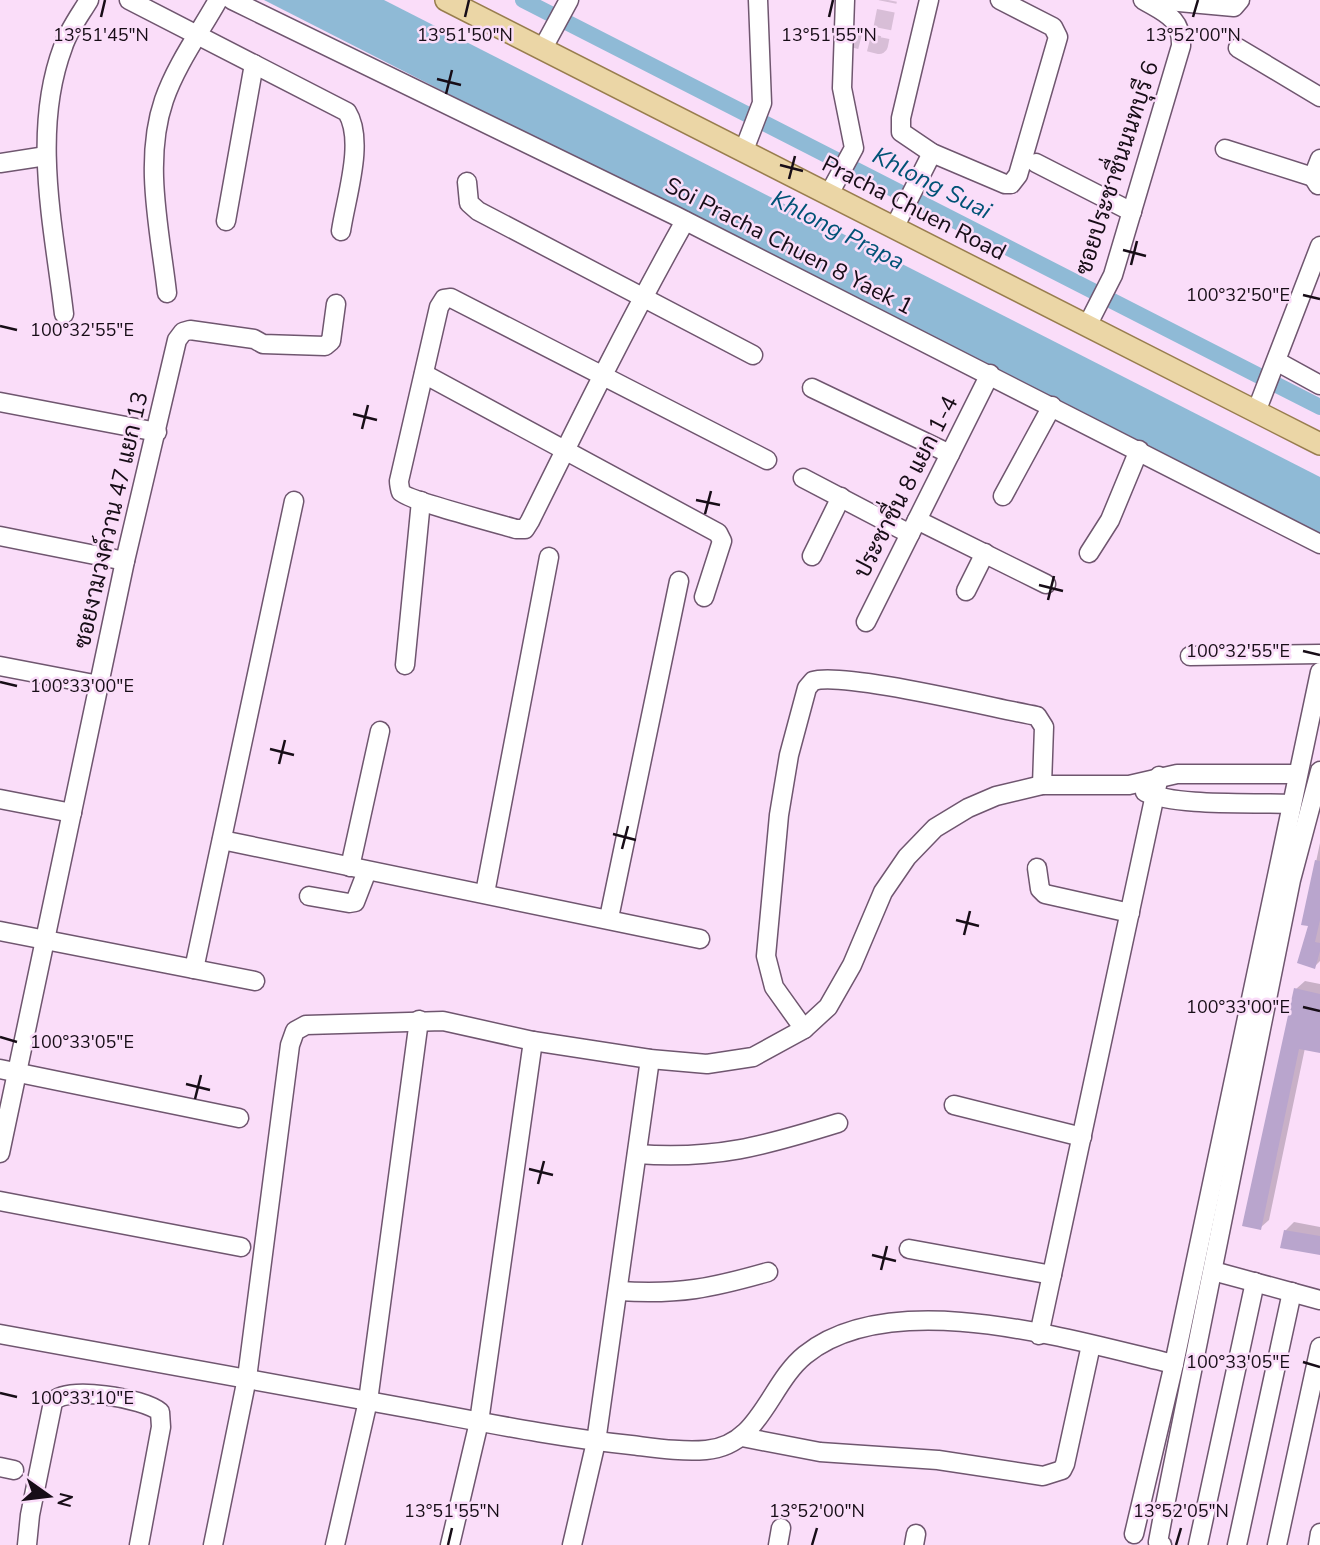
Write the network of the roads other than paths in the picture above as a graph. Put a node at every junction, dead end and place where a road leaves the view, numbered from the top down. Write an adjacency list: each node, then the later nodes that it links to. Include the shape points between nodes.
1 (89, 0): 22 (street, via 63,46 51,97)
2 (129, 0): 14 (street)
3 (218, 0): 14 (street)
4 (232, 0): 32 (street, Soi Pracha Chuen 8 Yaek 1)
5 (446, 0): 15 (main road, Pracha Chuen Road)
6 (758, 0): 19 (street, via 760,111)
7 (845, 0): 28 (street, via 843,106 853,138 852,153)
8 (929, 0): 21 (street, via 899,128)
9 (1000, 0): 21 (street, via 1057,31 1018,175 1011,184 998,183)
10 (1143, 0): 29 (street, ซอยประชาชื่นนนทบุรี 6, via 1176,19 1182,34)
11 (1157, 0): 12 (street, via 1234,6)
12 (1240, 0)
13 (569, 2): 15 (street)
14 (198, 34): 17 (street); 35 (street, via 164,99 157,126 155,192)
15 (547, 40): 19 (main road, Pracha Chuen Road)
16 (1238, 48): 18 (street)
17 (254, 64): 31 (street); 33 (street, via 347,112 354,123 356,139)
18 (1320, 97)
19 (748, 141): 28 (main road, Pracha Chuen Road)
20 (1224, 149): 27 (street)
21 (933, 153): 30 (street)
22 (46, 156): 24 (street); 38 (street)
23 (1320, 159): 27 (street)
24 (0, 163)
25 (1036, 163): 29 (street)
26 (467, 182): 36 (street, via 469,202 478,211)
27 (1317, 182)
28 (834, 186): 30 (main road, Pracha Chuen Road)
29 (1132, 212): 39 (street, ซอยประชาชื่นนนทบุรี 6, via 1110,281)
30 (898, 219): 39 (main road, Pracha Chuen Road)
31 (226, 221)
32 (685, 221): 36 (street); 43 (street, Soi Pracha Chuen 8 Yaek 1)
33 (341, 230)
34 (1320, 246): 41 (street)
35 (167, 293)
36 (642, 298): 40 (street); 44 (street)
37 (336, 304): 50 (street, ซอยงามวงค์วาน 47 แยก 13, via 331,341 325,346 264,344 183,332 177,340)
38 (64, 314)
39 (1087, 326): 49 (main road, Pracha Chuen Road)
40 (753, 355)
41 (1276, 366): 45 (street); 49 (street)
42 (424, 374): 44 (street, via 439,307 451,298); 53 (street); 60 (street, via 399,481 402,492)
43 (990, 374): 48 (street, Soi Pracha Chuen 8 Yaek 1); 54 (street, ประชาชื่น 8 แยก 1-4)
44 (604, 375): 53 (street); 55 (street)
45 (1320, 385)
46 (812, 388): 54 (street)
47 (0, 402): 50 (street)
48 (1052, 406): 52 (street, Soi Pracha Chuen 8 Yaek 1); 57 (street)
49 (1256, 412): 51 (main road, Pracha Chuen Road)
50 (157, 432): 68 (street, ซอยงามวงค์วาน 47 แยก 13)
51 (1320, 444)
52 (1139, 450): 63 (street, Soi Pracha Chuen 8 Yaek 1); 65 (street, via 1110,520)
53 (565, 451): 60 (street, via 526,529); 72 (street, via 722,537)
54 (950, 454): 61 (street, ประชาชื่น 8 แยก 1-4)
55 (767, 460)
56 (803, 478): 58 (street)
57 (1003, 496)
58 (841, 498): 61 (street); 66 (street)
59 (294, 501): 90 (street)
60 (421, 501): 77 (street)
61 (913, 527): 64 (street); 73 (street, ประชาชื่น 8 แยก 1-4)
62 (0, 536): 68 (street)
63 (1320, 544)
64 (985, 553): 70 (street); 71 (street)
65 (1089, 553)
66 (812, 556)
67 (549, 557): 93 (street)
68 (125, 561): 79 (street, ซอยงามวงค์วาน 47 แยก 13)
69 (679, 581): 96 (street)
70 (1046, 583)
71 (966, 591)
72 (704, 597)
73 (866, 622)
74 (1320, 654): 75 (street)
75 (1190, 656)
76 (0, 666): 79 (street)
77 (405, 666)
78 (1320, 673): 82 (street)
79 (100, 685): 89 (street, ซอยงามวงค์วาน 47 แยก 13)
80 (380, 731): 92 (street)
81 (1320, 772): 116 (street, via 1291,880)
82 (1297, 774): 83 (street); 88 (street)
83 (1159, 776): 85 (street); 86 (street)
84 (1042, 785): 85 (street); 103 (street, via 996,796 935,828 883,892 839,991); 103 (street, via 1044,727 1037,716 870,684 828,678 813,681 807,688 789,755 766,956 774,987)
85 (1129, 785): 86 (street)
86 (1154, 796): 88 (street); 95 (street)
87 (0, 799): 89 (street)
88 (1291, 804): 127 (street)
89 (72, 813): 99 (street, ซอยงามวงค์วาน 47 แยก 13)
90 (222, 840): 92 (street); 100 (street)
91 (1037, 868): 95 (street, via 1045,894)
92 (358, 869): 93 (street); 94 (street, via 355,902)
93 (485, 893): 96 (street)
94 (309, 896)
95 (1130, 913): 110 (street)
96 (609, 918): 98 (street)
97 (0, 931): 99 (street)
98 (700, 939)
99 (46, 940): 100 (street); 106 (street, ซอยงามวงค์วาน 47 แยก 13)
100 (194, 969): 101 (street)
101 (255, 981)
102 (419, 1020): 104 (street); 128 (street, via 306,1025 295,1031); 129 (street)
103 (804, 1029): 105 (street, via 753,1057 730,1062)
104 (533, 1041): 105 (street); 130 (street)
105 (650, 1059): 112 (street)
106 (9, 1071): 108 (street); 111 (street, ซอยงามวงค์วาน 47 แยก 13)
107 (954, 1105): 110 (street)
108 (239, 1118)
109 (838, 1123): 112 (street, via 715,1155)
110 (1082, 1137): 118 (street)
111 (0, 1153)
112 (637, 1153): 120 (street)
113 (0, 1200): 114 (street)
114 (241, 1247)
115 (909, 1249): 118 (street)
116 (1213, 1270): 119 (street); 141 (street, via 1158,1542)
117 (768, 1272): 120 (street, via 701,1290)
118 (1052, 1275): 124 (street)
119 (1255, 1282): 121 (street); 142 (street)
120 (620, 1291): 132 (street)
121 (1292, 1292): 122 (street); 143 (street)
122 (1320, 1300)
123 (0, 1334): 128 (street)
124 (1039, 1335): 125 (street); 131 (street, via 945,1319 911,1319 853,1332 804,1356)
125 (1091, 1345): 127 (street); 131 (street, via 1065,1464 1054,1475 820,1452)
126 (1320, 1347): 144 (street)
127 (1174, 1364): 134 (street)
128 (247, 1378): 129 (street); 137 (street)
129 (368, 1401): 130 (street); 138 (street)
130 (479, 1422): 132 (street); 139 (street)
131 (742, 1437): 132 (street, via 707,1450)
132 (596, 1442): 140 (street)
133 (1320, 1533): 145 (street)
134 (1134, 1534)
135 (27, 1545): 136 (street, via 52,1402 65,1393 146,1404 160,1412)
136 (139, 1545)
137 (213, 1545)
138 (335, 1545)
139 (450, 1545)
140 (572, 1545)
141 (1162, 1545)
142 (1198, 1545)
143 (1237, 1545)
144 (1277, 1545)
145 (1318, 1545)

